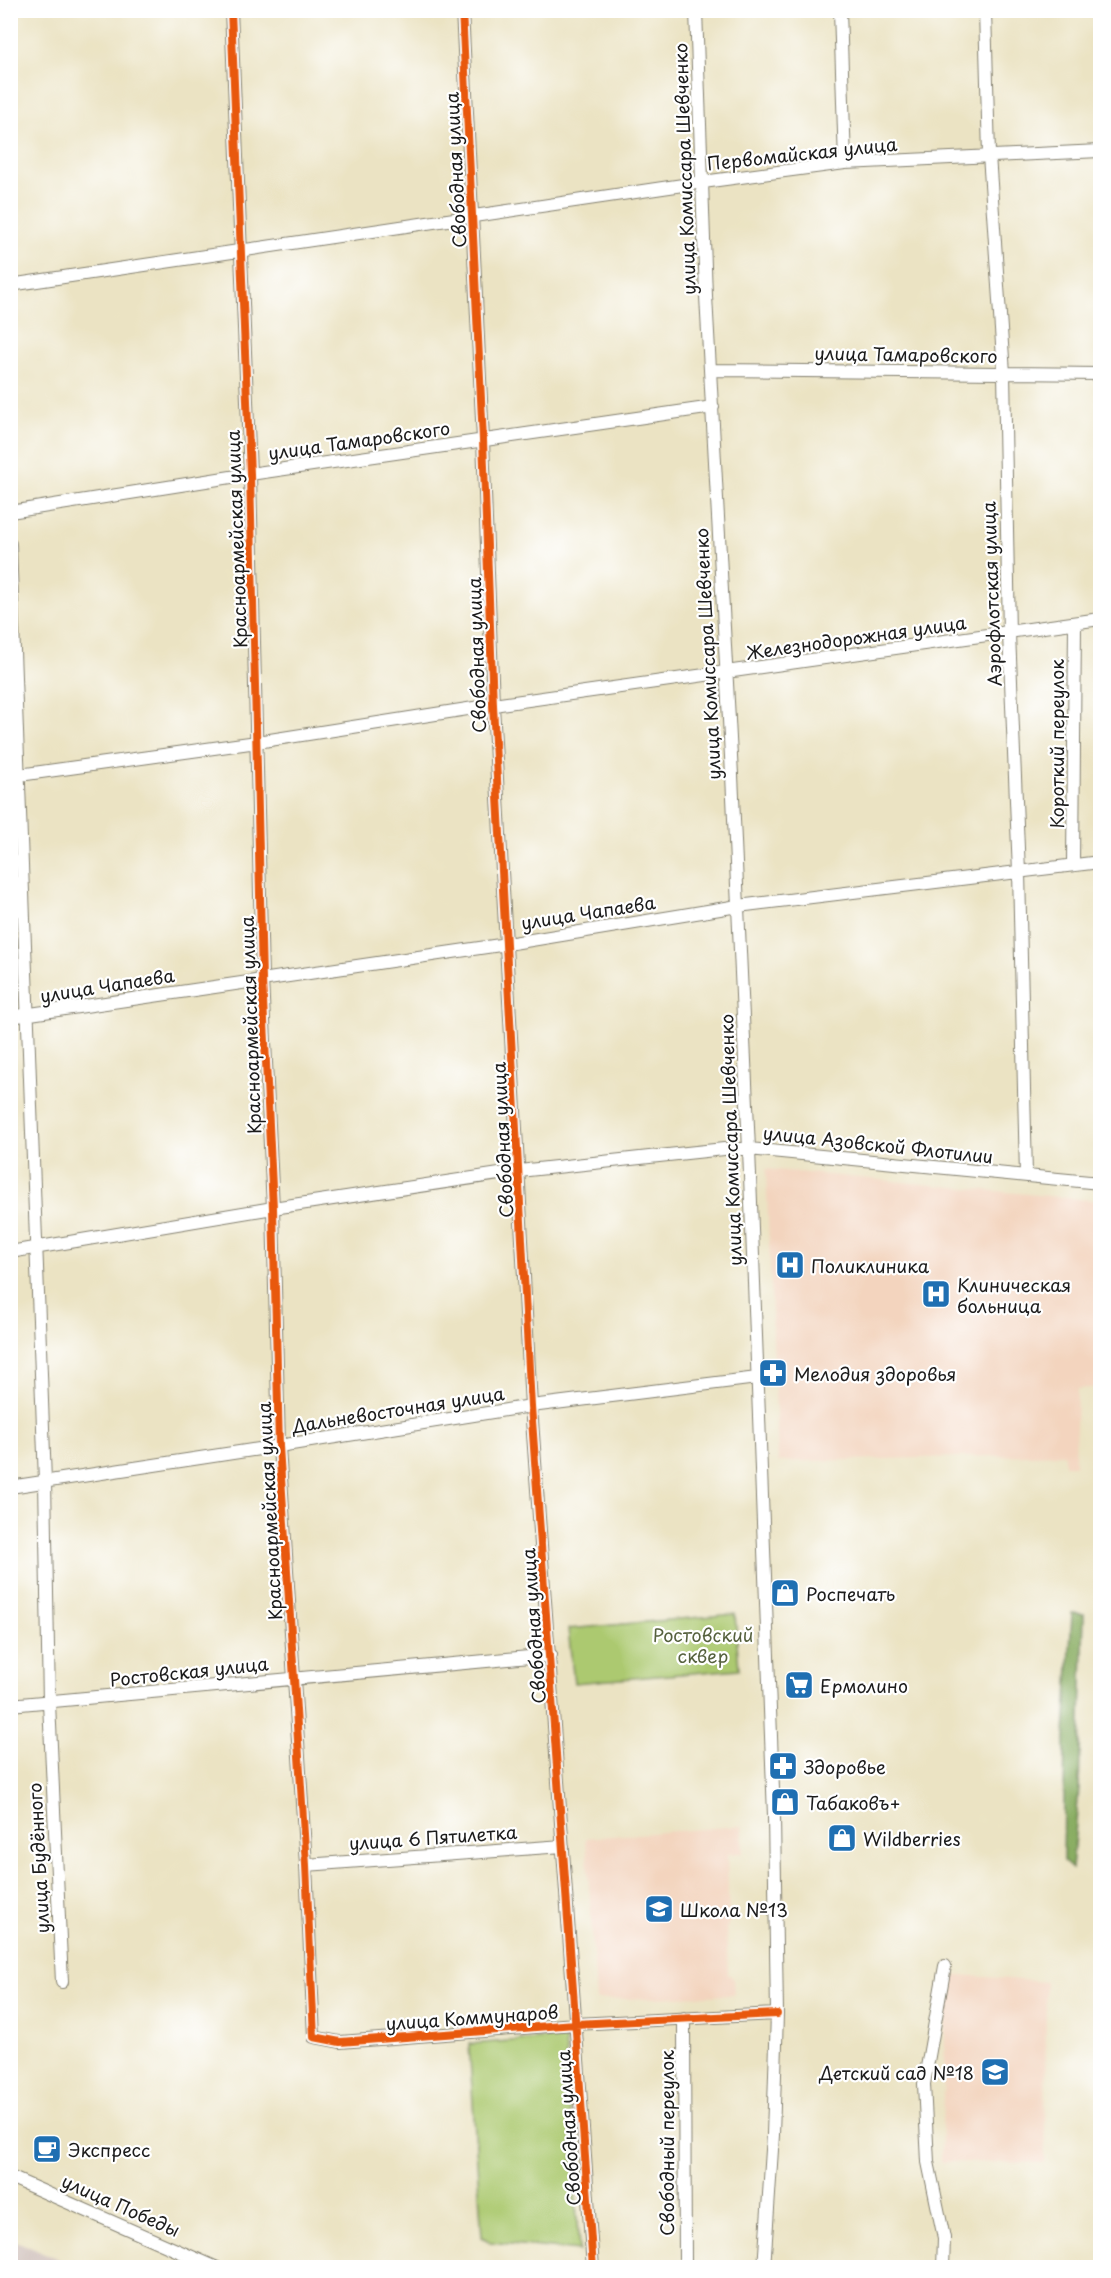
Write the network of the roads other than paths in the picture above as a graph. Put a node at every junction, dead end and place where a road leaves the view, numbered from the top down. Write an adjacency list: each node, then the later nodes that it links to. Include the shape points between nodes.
1 (231, 10): 11 (street, Красноармейская улица)
2 (462, 10): 10 (street, Свободная улица)
3 (696, 10): 9 (street, улица Комиссара Шевченко)
4 (840, 10): 8 (street)
5 (986, 10): 7 (street, Аэрофлотская улица)
6 (1101, 151): 7 (street, Первомайская улица)
7 (989, 156): 8 (street, Первомайская улица); 14 (street, Аэрофлотская улица)
8 (844, 163): 9 (street, Первомайская улица)
9 (703, 182): 10 (street, Первомайская улица); 13 (street, улица Комиссара Шевченко)
10 (472, 217): 11 (street, Первомайская улица); 17 (street, Свободная улица)
11 (239, 252): 12 (street, Первомайская улица); 18 (street, Красноармейская улица)
12 (10, 285)
13 (711, 370): 14 (street, улица Тамаровского); 16 (street, улица Комиссара Шевченко)
14 (1004, 373): 15 (street, улица Тамаровского); 23 (street, Аэрофлотская улица)
15 (1101, 374)
16 (713, 407): 17 (street, улица Тамаровского); 24 (street, улица Комиссара Шевченко)
17 (483, 440): 18 (street, улица Тамаровского); 25 (street, Свободная улица)
18 (250, 474): 19 (street, улица Тамаровского); 26 (street, Красноармейская улица)
19 (10, 512)
20 (10, 544): 27 (street, улица Будённого)
21 (1101, 620): 22 (street, Железнодорожная улица)
22 (1075, 623): 23 (street, Железнодорожная улица); 29 (street, Короткий переулок)
23 (1009, 634): 24 (street, Железнодорожная улица); 30 (street, Аэрофлотская улица)
24 (726, 673): 25 (street, Железнодорожная улица); 31 (street, улица Комиссара Шевченко)
25 (493, 705): 26 (street, Железнодорожная улица); 32 (street, Свободная улица)
26 (257, 742): 27 (street, Железнодорожная улица); 33 (street, Красноармейская улица)
27 (15, 776): 34 (street, улица Будённого)
28 (1101, 862): 29 (street, улица Чапаева)
29 (1073, 864): 30 (street, улица Чапаева)
30 (1019, 872): 31 (street, улица Чапаева); 38 (street, Аэрофлотская улица)
31 (738, 906): 32 (street, улица Чапаева); 36 (street, улица Комиссара Шевченко)
32 (507, 944): 33 (street, улица Чапаева); 37 (street, Свободная улица)
33 (262, 979): 34 (street, улица Чапаева); 40 (street, Красноармейская улица)
34 (29, 1015): 35 (street, улица Чапаева); 41 (street, улица Будённого)
35 (10, 1017)
36 (748, 1149): 37 (street, улица Азовской Флотилии); 38 (street, улица Азовской Флотилии); 43 (street, улица Комиссара Шевченко)
37 (519, 1171): 40 (street, улица Азовской Флотилии); 44 (street, Свободная улица)
38 (1026, 1176): 39 (street, улица Азовской Флотилии)
39 (1101, 1183)
40 (273, 1208): 41 (street, улица Азовской Флотилии); 45 (street, Красноармейская улица)
41 (36, 1248): 42 (street, улица Азовской Флотилии); 46 (street, улица Будённого)
42 (10, 1252)
43 (757, 1378): 44 (street, Дальневосточная улица); 56 (street, улица Комиссара Шевченко)
44 (531, 1406): 45 (street, Дальневосточная улица); 48 (street, Свободная улица)
45 (279, 1446): 46 (street, Дальневосточная улица); 49 (street, Красноармейская улица)
46 (45, 1481): 47 (street, Дальневосточная улица); 50 (street, улица Будённого)
47 (10, 1486)
48 (551, 1655): 49 (street, Ростовская улица); 52 (street, Свободная улица)
49 (295, 1679): 50 (street, Ростовская улица); 53 (street, Красноармейская улица)
50 (49, 1703): 51 (street, Ростовская улица); 55 (street, улица Будённого)
51 (10, 1705)
52 (563, 1846): 53 (street, улица 6 Пятилетка); 58 (street, Свободная улица)
53 (306, 1865): 59 (street, Красноармейская улица)
54 (945, 1966): 65 (street, via 924,2084 928,2162 944,2238)
55 (62, 1982)
56 (777, 2014): 57 (street, улица Коммунаров); 64 (street, улица Комиссара Шевченко)
57 (684, 2018): 58 (street, улица Коммунаров); 63 (street, Свободный переулок)
58 (575, 2024): 59 (street, улица Коммунаров, via 340,2042); 62 (street, Свободная улица)
59 (314, 2037)
60 (10, 2176): 61 (street, улица Победы)
61 (217, 2268)
62 (593, 2268)
63 (685, 2268)
64 (764, 2268)
65 (943, 2268)

